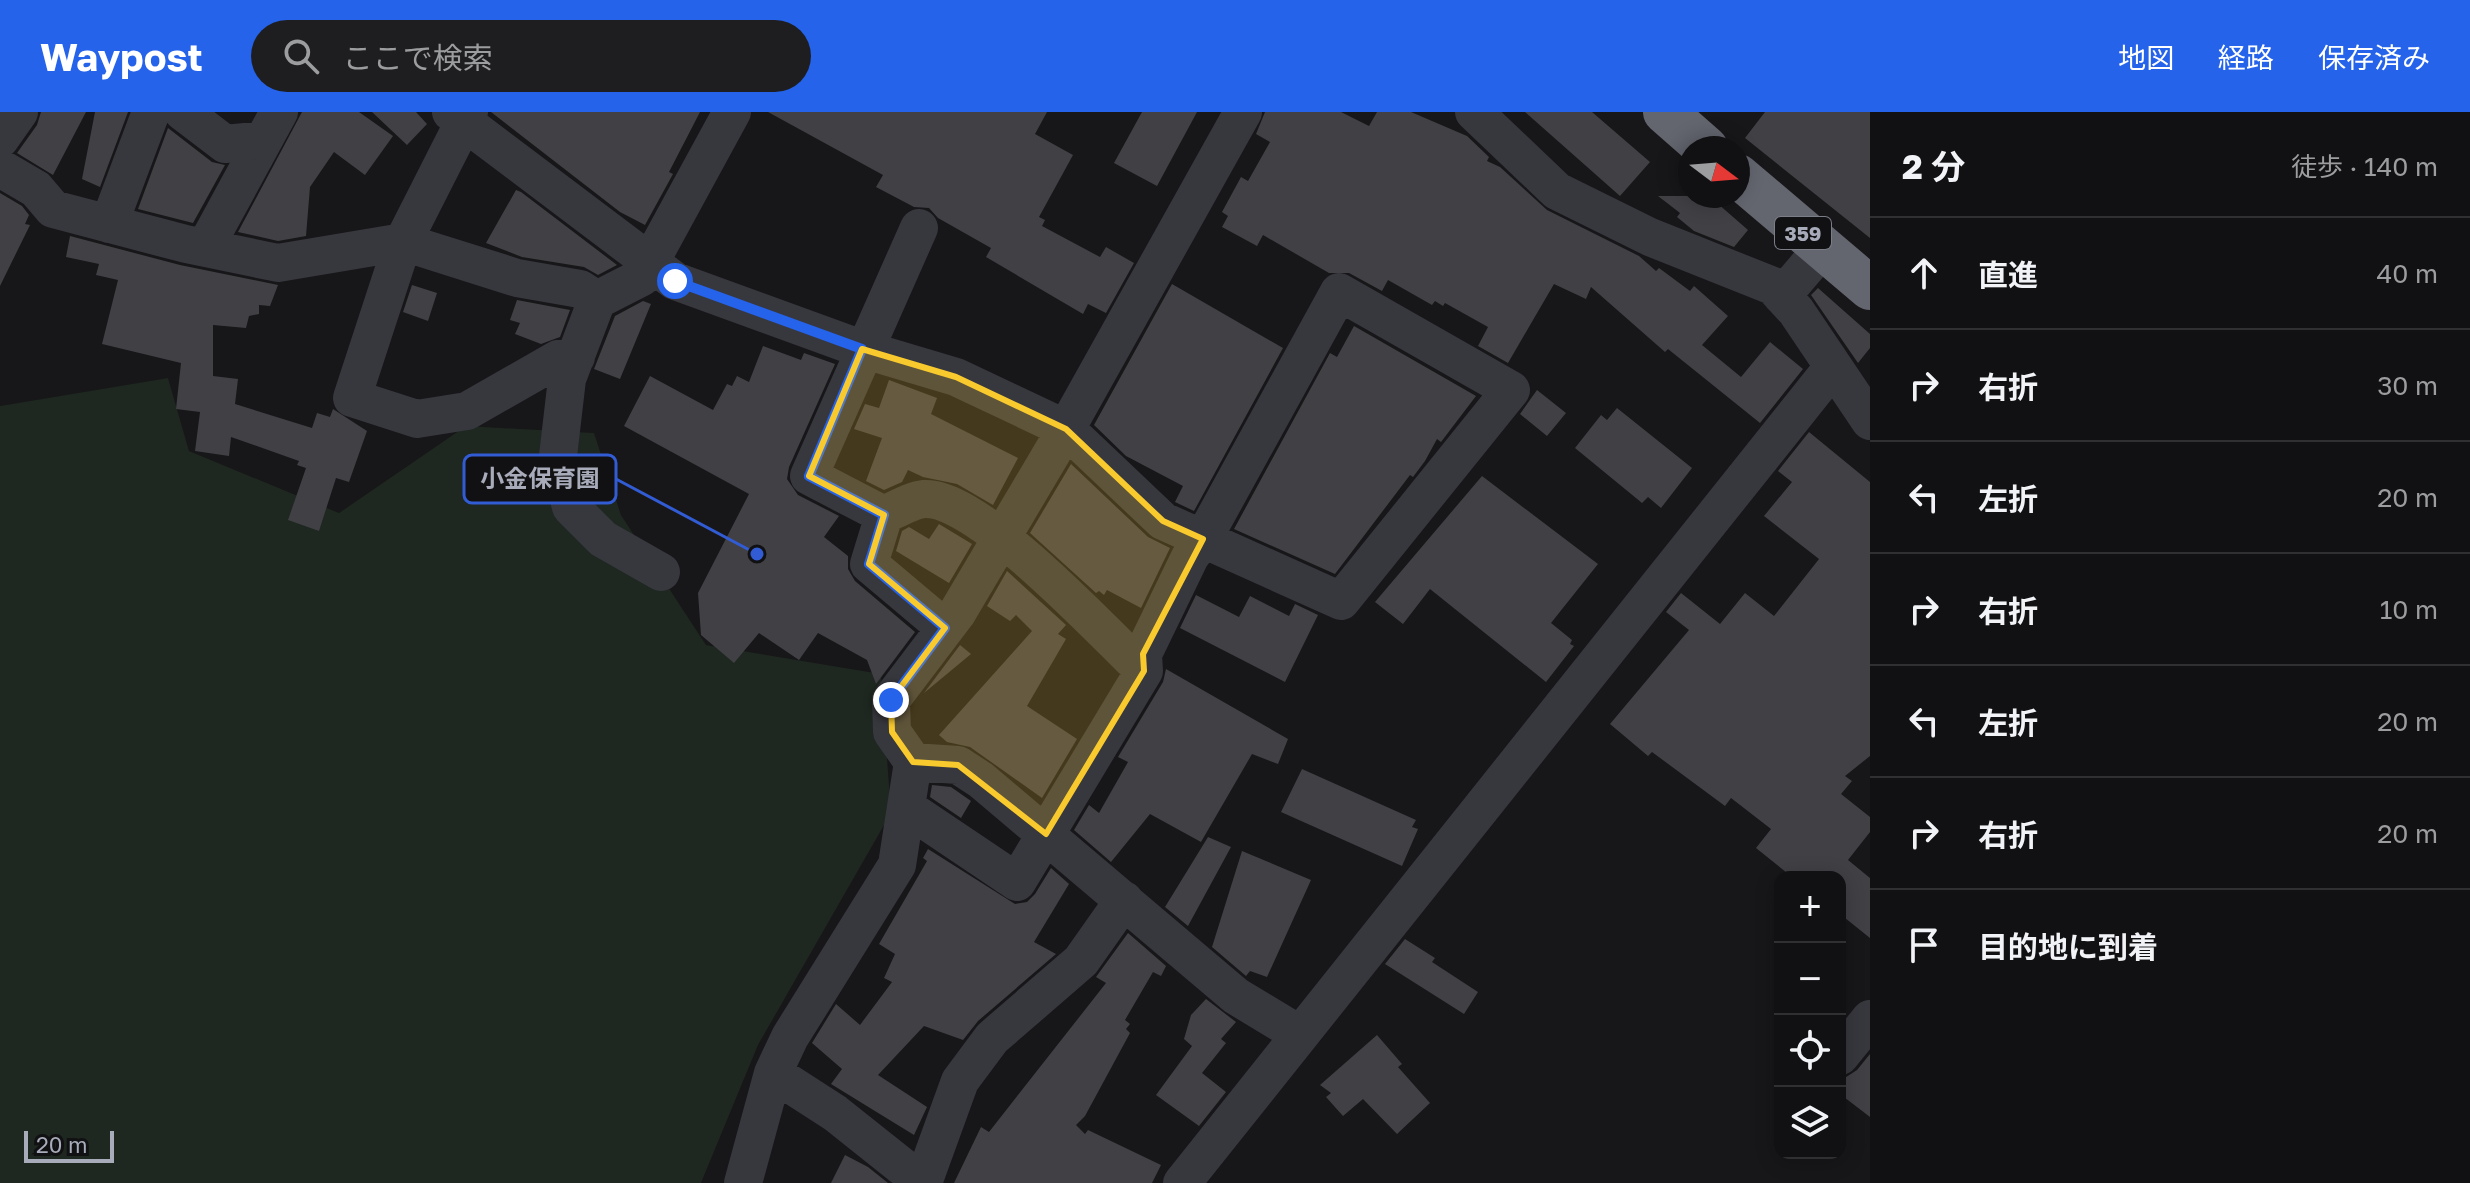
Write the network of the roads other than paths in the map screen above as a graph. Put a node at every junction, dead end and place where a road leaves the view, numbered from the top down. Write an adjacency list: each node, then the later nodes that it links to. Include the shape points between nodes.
1 (19, 112): 11 (street)
2 (151, 112): 14 (street)
3 (183, 112): 9 (street, via 225,144)
4 (732, 112): 19 (street)
5 (1243, 112): 27 (street)
6 (1474, 112): 21 (street, via 1557,191 1650,237 1773,286)
7 (1665, 112): 10 (highway)
8 (462, 115): 16 (street); 19 (street)
9 (271, 126): 17 (street)
10 (1692, 136)
11 (0, 139)
12 (0, 168): 14 (street, via 36,189 53,209)
13 (1750, 186): 18 (highway, 359)
14 (109, 224): 17 (street)
15 (919, 228): 23 (street)
16 (403, 242): 17 (street, via 278,263); 22 (street, via 517,278 580,289); 24 (street, via 352,398 417,419 467,411 558,359)
17 (206, 246)
18 (1822, 249): 20 (highway, 359); 21 (street)
19 (649, 263): 22 (street, via 642,277); 23 (street, via 675,281)
20 (1870, 288)
21 (1782, 296): 25 (street)
22 (597, 300): 24 (street)
23 (862, 349): 27 (street, via 956,377); 28 (street, via 809,476)
24 (576, 357): 31 (street, via 567,379 558,456 571,507 603,539)
25 (1833, 367): 26 (street); 39 (street)
26 (1870, 421)
27 (1066, 429): 29 (street); 30 (street, via 1163,521)
28 (884, 515): 29 (street, via 925,499 972,515); 32 (street, via 869,564)
29 (1001, 536): 32 (street); 33 (street)
30 (1203, 539): 30 (street, via 1339,292 1511,390 1341,601); 33 (street, via 1143,654)
31 (661, 572)
32 (945, 628): 34 (street, via 891,700 892,732)
33 (1144, 671): 36 (street)
34 (913, 762): 35 (street); 36 (street, via 958,765)
35 (907, 808): 36 (street, via 1017,882); 41 (street, via 897,865)
36 (1046, 834): 37 (street)
37 (1124, 900): 39 (street, via 1236,996); 43 (street, via 1081,961 992,1038 960,1081)
38 (1870, 1019): 40 (street)
39 (1299, 1034): 44 (street)
40 (1846, 1049)
41 (773, 1073): 42 (street); 43 (street, via 835,1113)
42 (743, 1183)
43 (923, 1183)
44 (1182, 1183)

